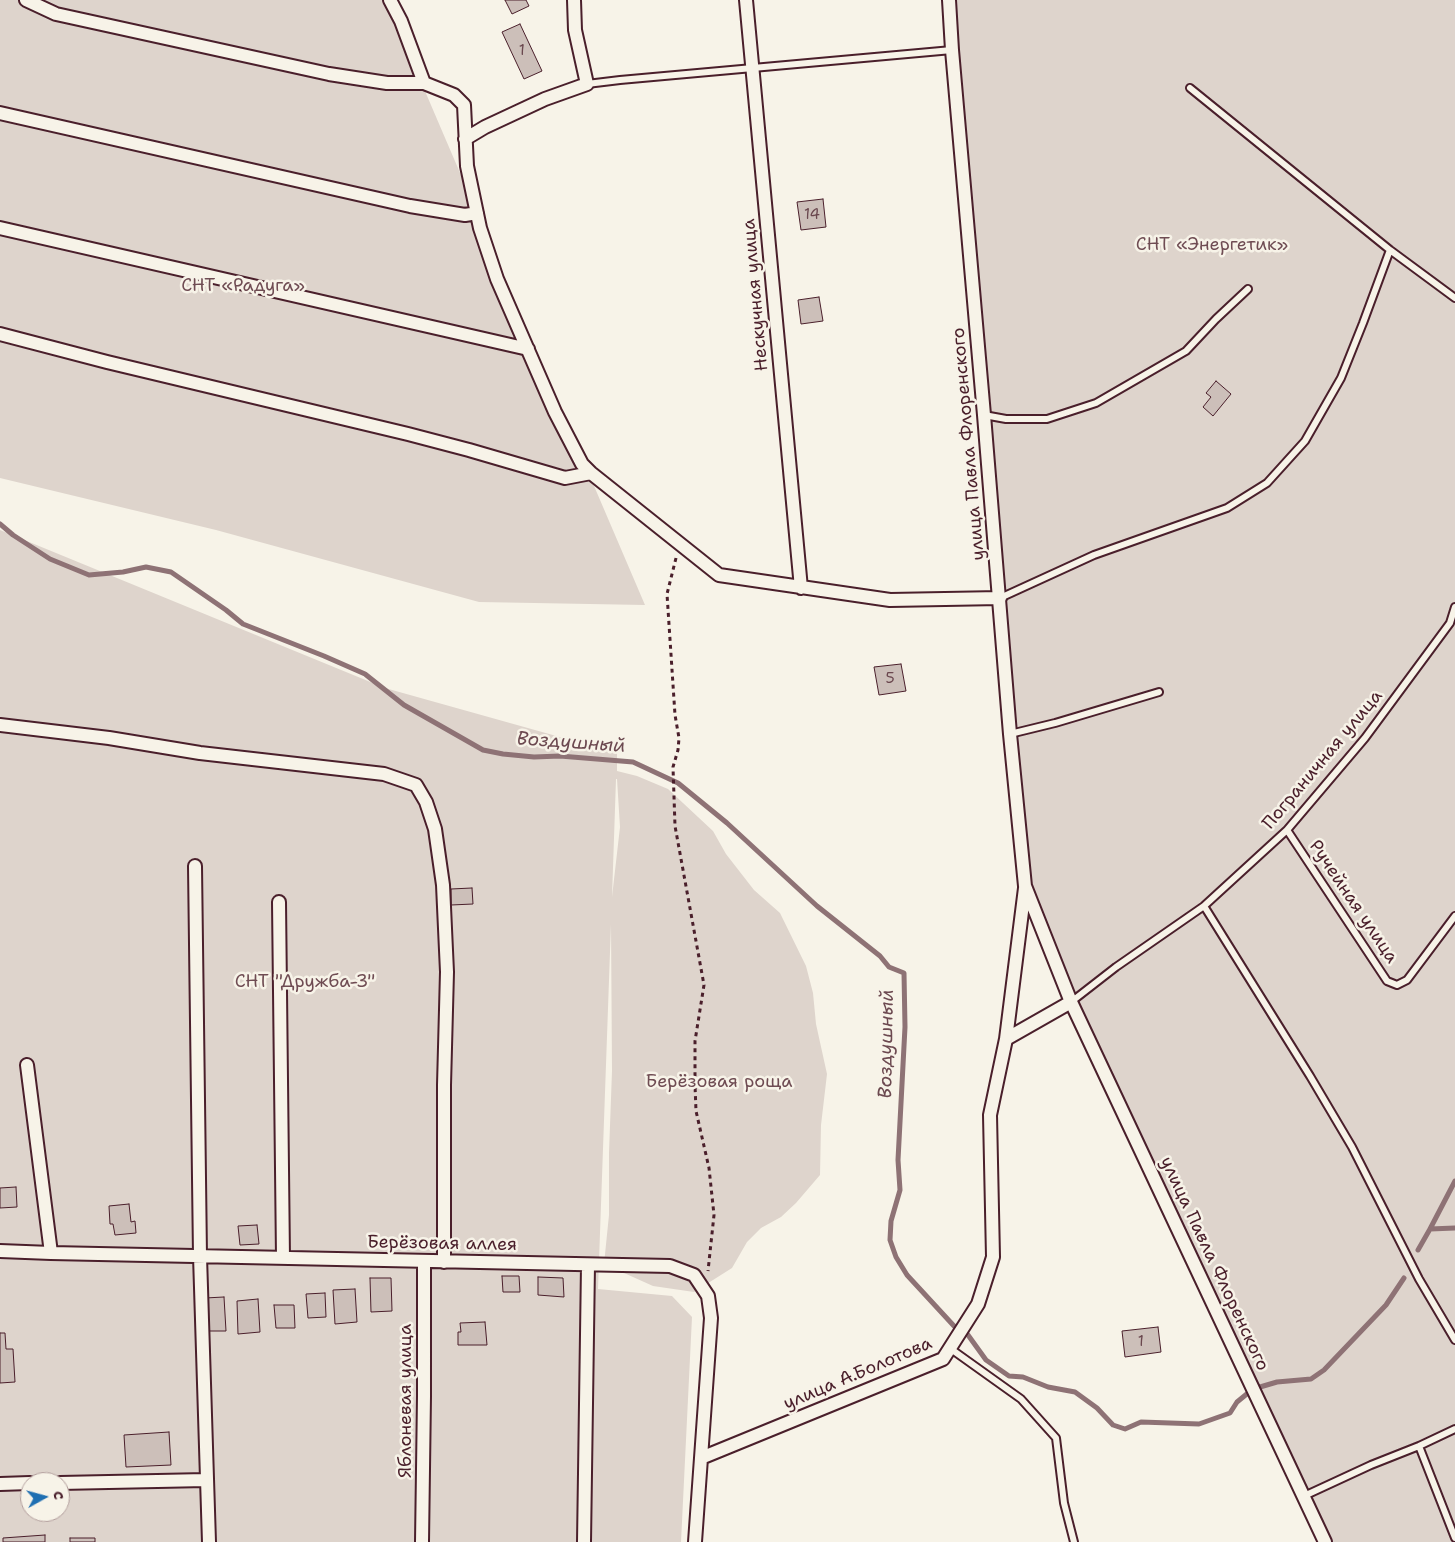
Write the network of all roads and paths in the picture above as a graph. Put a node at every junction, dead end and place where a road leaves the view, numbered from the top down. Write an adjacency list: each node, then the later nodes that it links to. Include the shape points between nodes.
1 (26, 0): 8 (street, via 56,14 329,74 387,83)
2 (390, 0): 8 (street)
3 (574, 0): 9 (street, via 574,30)
4 (746, 0): 7 (street, Нескучная улица)
5 (949, 0): 6 (street, улица Павла Флоренского)
6 (952, 50): 7 (lane); 20 (street, улица Павла Флоренского)
7 (752, 68): 9 (lane); 23 (street, Нескучная улица)
8 (424, 83): 12 (street, via 454,95 464,105)
9 (587, 84): 12 (street, via 545,99)
10 (1190, 88): 15 (lane)
11 (0, 113): 13 (street, via 410,206 465,215)
12 (465, 139): 13 (street)
13 (477, 213): 19 (street, via 497,279)
14 (0, 228): 19 (street)
15 (1390, 250): 17 (lane); 24 (lane, via 1341,378 1305,441 1267,483 1226,508 1094,555)
16 (1248, 289): 20 (lane, via 1186,351 1096,403 1047,419)
17 (1455, 298)
18 (0, 334): 21 (street, via 417,436 566,478)
19 (528, 349): 21 (street, via 555,412)
20 (984, 415): 24 (street, улица Павла Флоренского)
21 (590, 474): 22 (street)
22 (685, 548): 23 (street, via 718,575); 45 (path, via 675,560 667,594 679,738 673,766 676,836 704,985 694,1041 696,1111 709,1168 714,1215)
23 (801, 588): 24 (street, via 890,600)
24 (1000, 598): 28 (street, улица Павла Флоренского)
25 (1455, 607): 29 (lane, Пограничная улица, via 1450,623 1365,738)
26 (1159, 692): 28 (lane)
27 (0, 725): 43 (street, via 384,774 416,784 435,829 443,885 447,972)
28 (1010, 734): 31 (street, улица Павла Флоренского)
29 (1287, 830): 33 (lane, Пограничная улица); 34 (lane, Ручейная улица, via 1387,981 1397,985 1407,980)
30 (195, 866): 40 (street)
31 (1025, 886): 35 (street, улица Павла Флоренского); 36 (street, улица Павла Флоренского)
32 (279, 902): 41 (street)
33 (1204, 906): 35 (lane, Пограничная улица, via 1116,966); 46 (lane, via 1352,1148 1419,1279)
34 (1455, 916)
35 (1071, 1002): 36 (street); 55 (street, улица Павла Флоренского)
36 (1006, 1039): 47 (street, улица А.Болотова, via 990,1114 993,1257 978,1304)
37 (27, 1066): 39 (street)
38 (0, 1251): 39 (street, Берёзовая аллея)
39 (51, 1253): 40 (street, Берёзовая аллея)
40 (200, 1256): 41 (street, Берёзовая аллея); 51 (street)
41 (282, 1258): 42 (street, Берёзовая аллея)
42 (424, 1261): 43 (street, Берёзовая аллея); 58 (street, Яблоневая улица)
43 (444, 1262): 44 (street, Берёзовая аллея)
44 (588, 1265): 50 (street, Берёзовая аллея, via 670,1266 694,1276 708,1296 711,1318); 59 (street)
45 (707, 1272)
46 (1455, 1340)
47 (950, 1349): 50 (street, улица А.Болотова, via 943,1359); 61 (lane, via 1021,1399 1056,1438 1064,1504)
48 (1455, 1429): 49 (lane)
49 (1419, 1446): 55 (lane, via 1371,1464); 56 (lane)
50 (701, 1458): 60 (street, Берёзовая аллея)
51 (206, 1480): 53 (street); 57 (street)
52 (20, 1483): 54 (street)
53 (70, 1483)
54 (0, 1484)
55 (1304, 1496): 62 (street, улица Павла Флоренского)
56 (1455, 1538)
57 (208, 1542)
58 (422, 1542)
59 (584, 1542)
60 (694, 1542)
61 (1074, 1542)
62 (1325, 1542)

